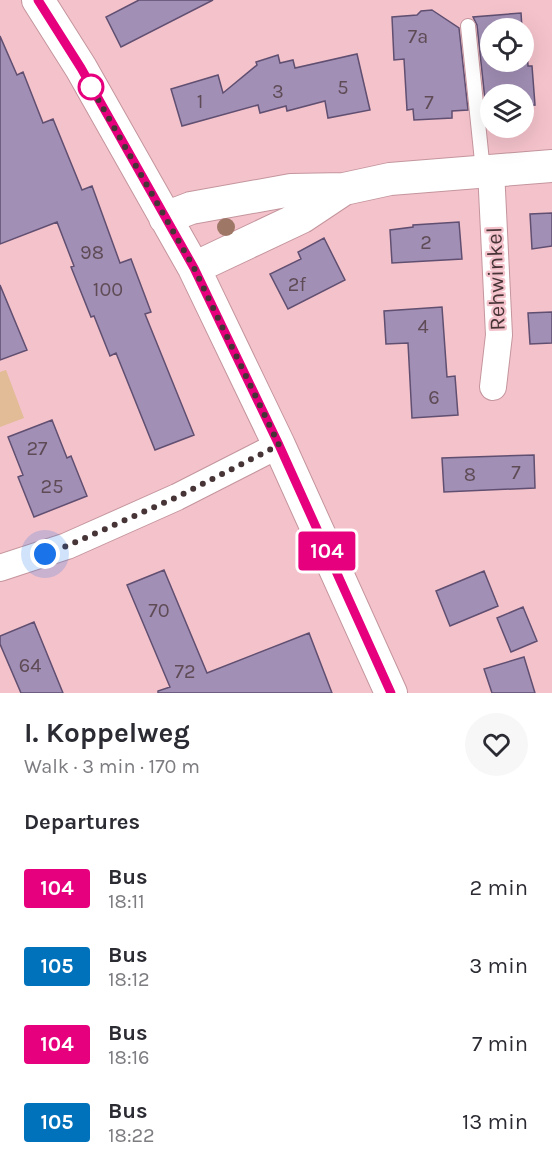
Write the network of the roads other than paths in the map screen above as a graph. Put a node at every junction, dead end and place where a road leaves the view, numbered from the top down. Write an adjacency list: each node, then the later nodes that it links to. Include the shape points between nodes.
1 (38, 0): 6 (street)
2 (468, 26): 4 (lane)
3 (552, 166): 4 (street)
4 (487, 171): 5 (street, via 390,179); 8 (street, Rehwinkel, via 499,335)
5 (344, 189): 6 (street, via 281,192 191,208); 7 (street, via 302,217)
6 (165, 218): 7 (street)
7 (194, 268): 9 (street)
8 (493, 387)
9 (279, 445): 10 (street, via 177,497 67,546); 11 (street)
10 (0, 568)
11 (391, 693)

